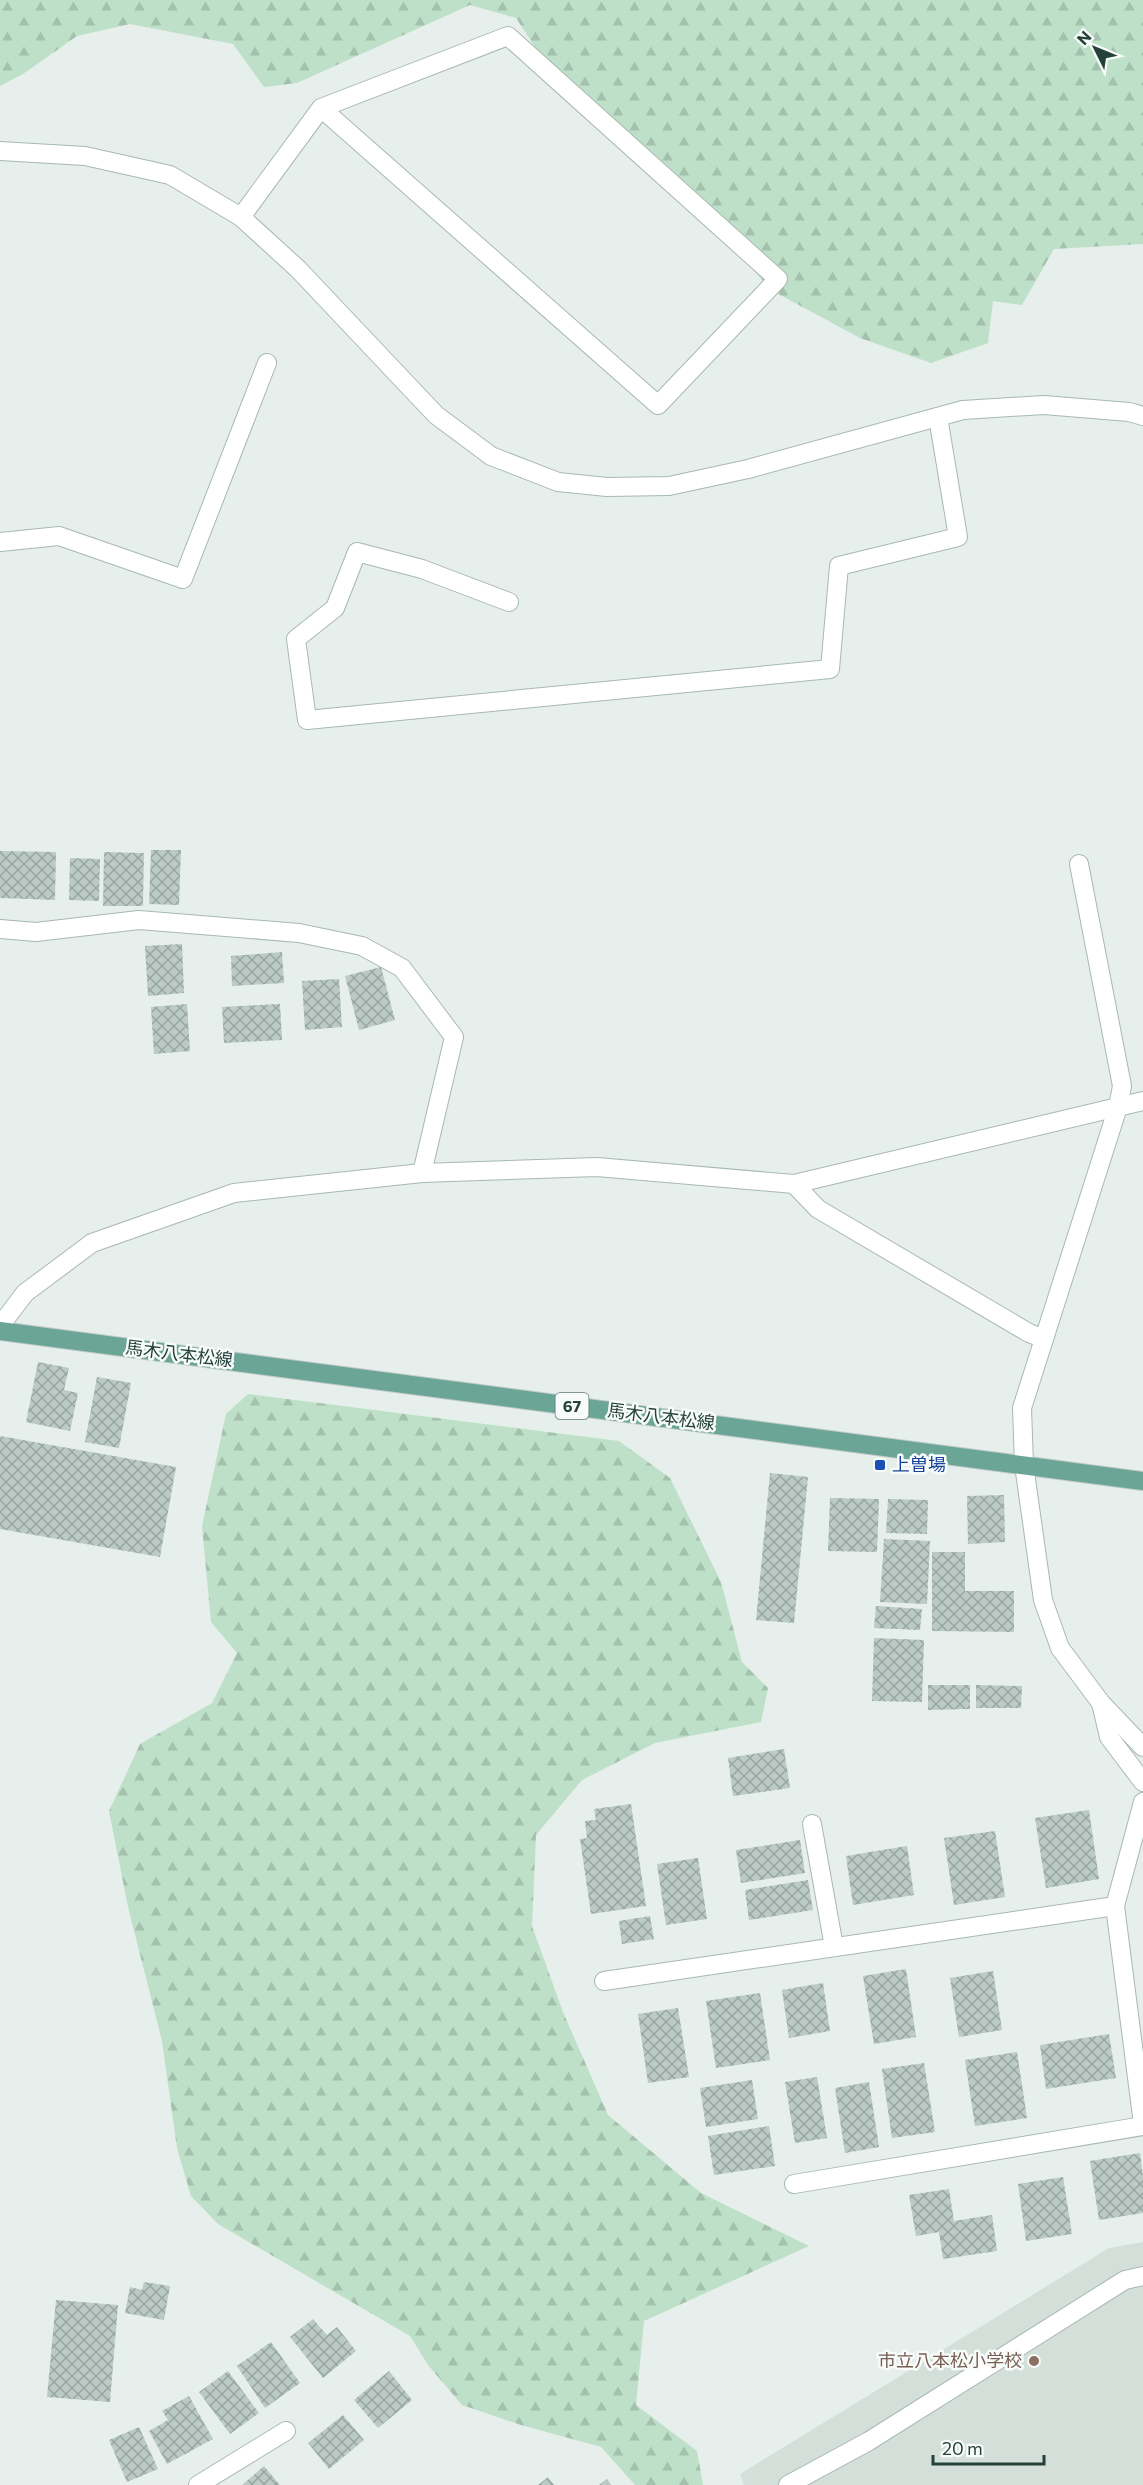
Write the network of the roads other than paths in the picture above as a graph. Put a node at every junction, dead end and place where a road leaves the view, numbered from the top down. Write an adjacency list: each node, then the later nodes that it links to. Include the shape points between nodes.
1 (321, 108): 1 (street, via 508,36 778,279 658,405); 3 (street)
2 (0, 151): 3 (street, via 85,156 170,175)
3 (241, 217): 6 (street, via 298,268 436,415 491,456 558,482 607,487 669,486 748,469)
4 (267, 363): 7 (street, via 183,579 59,536)
5 (1143, 416): 6 (street, via 1044,405 963,411)
6 (938, 417): 8 (street, via 958,537 839,566 830,669 307,720 296,639 335,608 357,552 422,569)
7 (0, 542)
8 (509, 602)
9 (1079, 864): 12 (street, via 1122,1086)
10 (0, 929): 13 (street, via 36,932 139,920 299,933 362,946 402,968 454,1037)
11 (1143, 1101): 12 (street)
12 (1118, 1107): 14 (street); 16 (street)
13 (422, 1173): 14 (street, via 597,1167); 15 (street, via 234,1193 92,1243 25,1293)
14 (794, 1184): 16 (street, via 818,1209)
15 (0, 1329): 17 (main road, 馬木八本松線 / 67)
16 (1044, 1339): 17 (street, via 1022,1408)
17 (1024, 1465): 18 (main road, 馬木八本松線 / 67); 19 (street, via 1043,1600 1060,1648)
18 (1143, 1481)
19 (1101, 1703): 20 (street); 21 (street, via 1109,1737)
20 (1143, 1747)
21 (1143, 1782)
22 (1143, 1802): 24 (street)
23 (812, 1824): 25 (street)
24 (1114, 1906): 25 (street); 27 (street)
25 (834, 1947): 26 (street)
26 (604, 1981)
27 (1143, 2125): 28 (street)
28 (794, 2184)
29 (1143, 2276): 32 (street, via 1125,2280 869,2441)
30 (286, 2431): 31 (street)
31 (198, 2485)
32 (788, 2485)

